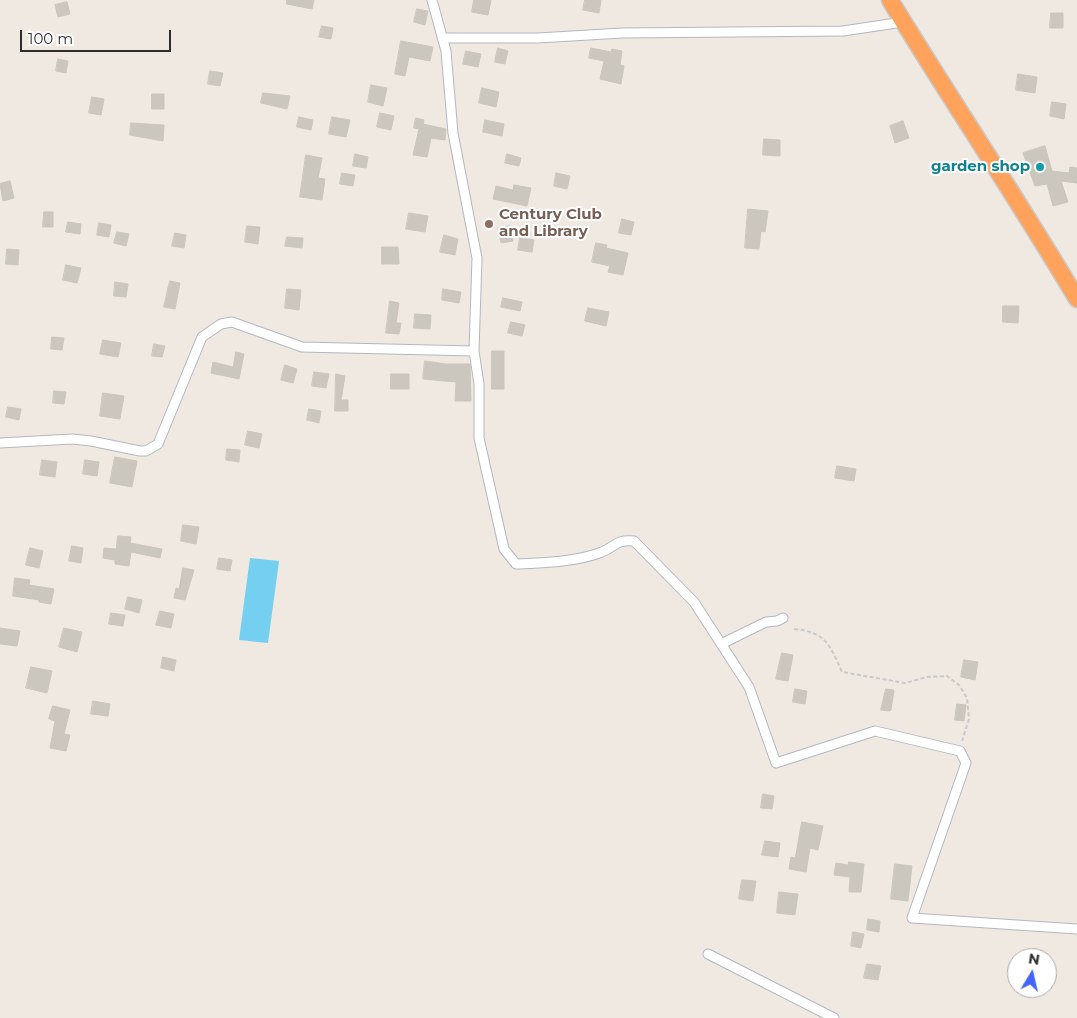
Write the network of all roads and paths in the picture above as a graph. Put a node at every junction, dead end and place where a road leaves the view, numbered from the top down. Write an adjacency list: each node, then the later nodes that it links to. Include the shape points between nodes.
1 (432, 0): 4 (street)
2 (890, 0): 3 (highway)
3 (903, 22): 4 (street, via 843,31); 5 (highway)
4 (442, 38): 6 (street, via 453,133 476,258)
5 (1076, 294)
6 (474, 351): 7 (street, via 302,347 232,322 221,324 202,337 158,444 153,448 140,451 72,439); 10 (street, via 479,384 479,438 504,549 516,564 555,562 602,552 622,540 634,541 694,602)
7 (0, 443)
8 (783, 618): 10 (street, via 766,622)
9 (794, 629): 11 (path, via 810,631 824,638 842,672 905,683 947,676 960,685 967,698 969,719)
10 (721, 644): 12 (street, via 749,688 776,763 875,731 960,751 966,762 912,918)
11 (962, 744)
12 (1077, 929)
13 (708, 954): 14 (street)
14 (834, 1018)

